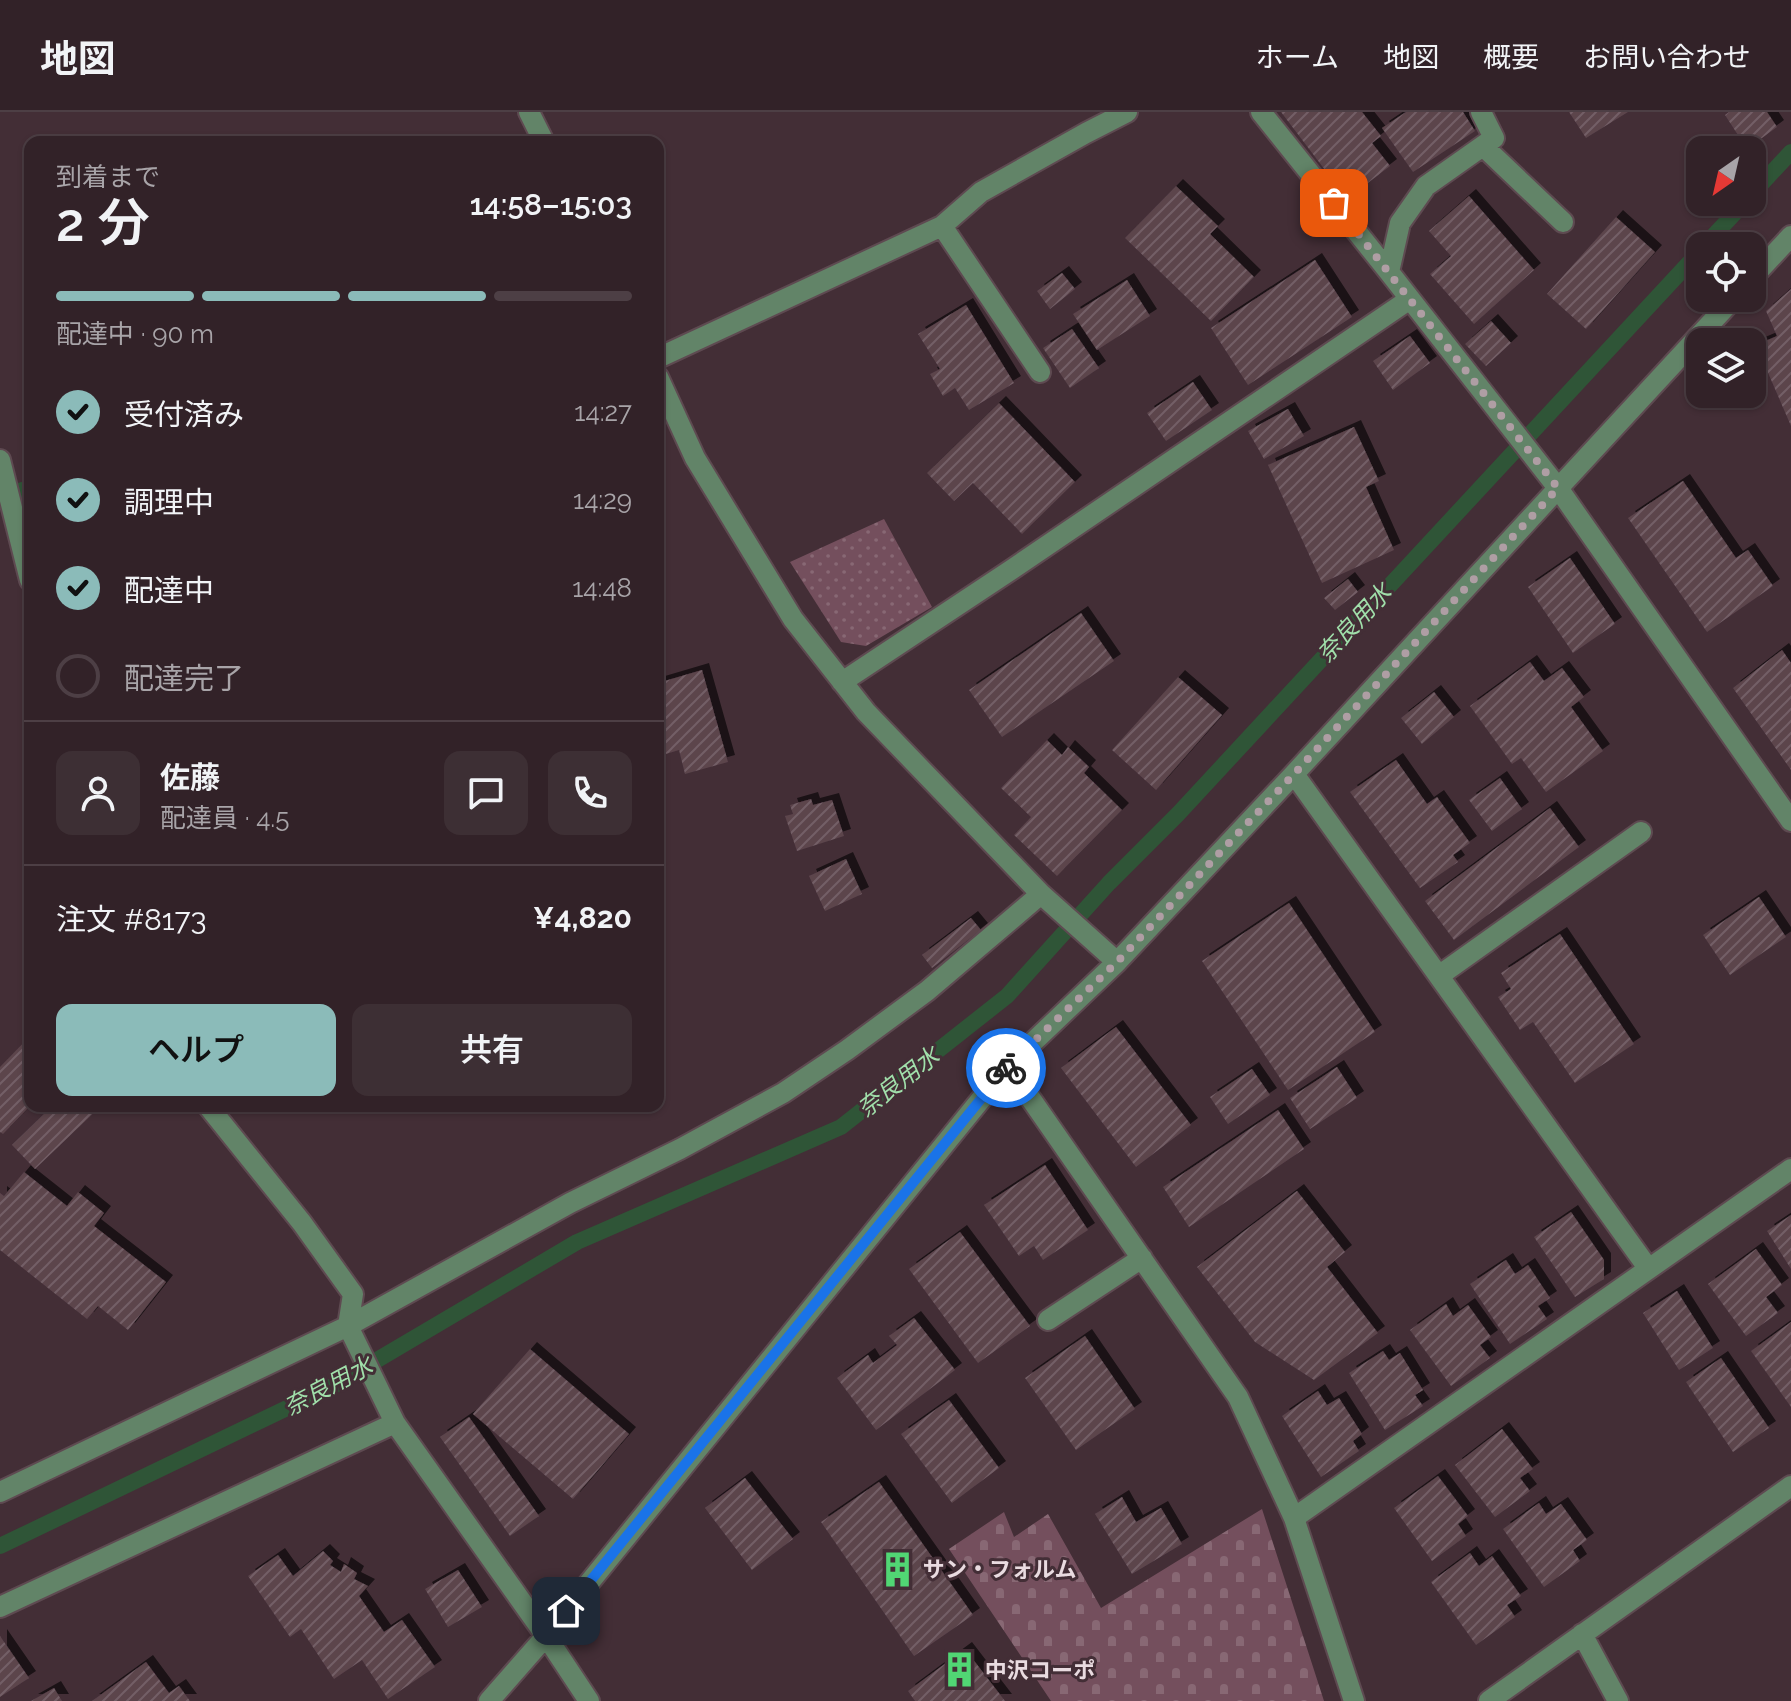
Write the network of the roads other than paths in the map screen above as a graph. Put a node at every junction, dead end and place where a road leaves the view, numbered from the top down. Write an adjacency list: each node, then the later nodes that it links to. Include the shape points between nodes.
1 (529, 112): 5 (street)
2 (1127, 112): 8 (street, via 981,192)
3 (1261, 112): 11 (street)
4 (1481, 112): 6 (street, via 1494,138)
5 (541, 136)
6 (1483, 146): 7 (street); 11 (street, via 1426,186 1400,223)
7 (1563, 222)
8 (942, 226): 14 (street); 15 (street)
9 (1791, 236): 10 (street)
10 (1766, 263)
11 (1389, 272): 12 (street)
12 (1410, 299): 18 (street); 21 (street)
13 (1721, 312): 18 (street)
14 (664, 355)
15 (1040, 372)
16 (664, 390): 21 (street, via 695,458 784,605)
17 (0, 460): 19 (street)
18 (1558, 488): 22 (street); 23 (street)
19 (15, 520): 20 (street)
20 (24, 556)
21 (842, 682): 25 (street)
22 (1294, 774): 26 (street); 27 (street)
23 (1791, 821)
24 (1641, 832): 27 (street)
25 (1041, 894): 26 (street); 34 (street, via 927,991 783,1093)
26 (1117, 962): 28 (street)
27 (1440, 975): 32 (street)
28 (1008, 1066): 31 (street); 41 (street)
29 (213, 1112): 34 (street, via 353,1294)
30 (1791, 1169): 32 (street)
31 (1142, 1258): 33 (street); 38 (street, via 1238,1397)
32 (1648, 1268): 38 (street)
33 (1048, 1320)
34 (348, 1326): 35 (street); 37 (street)
35 (395, 1423): 39 (street); 41 (street)
36 (1791, 1486): 40 (street)
37 (0, 1492)
38 (1294, 1518): 44 (street)
39 (0, 1607)
40 (1582, 1634): 45 (street); 46 (street)
41 (546, 1636): 42 (street); 43 (street)
42 (489, 1701)
43 (589, 1701)
44 (1354, 1701)
45 (1489, 1701)
46 (1618, 1701)

